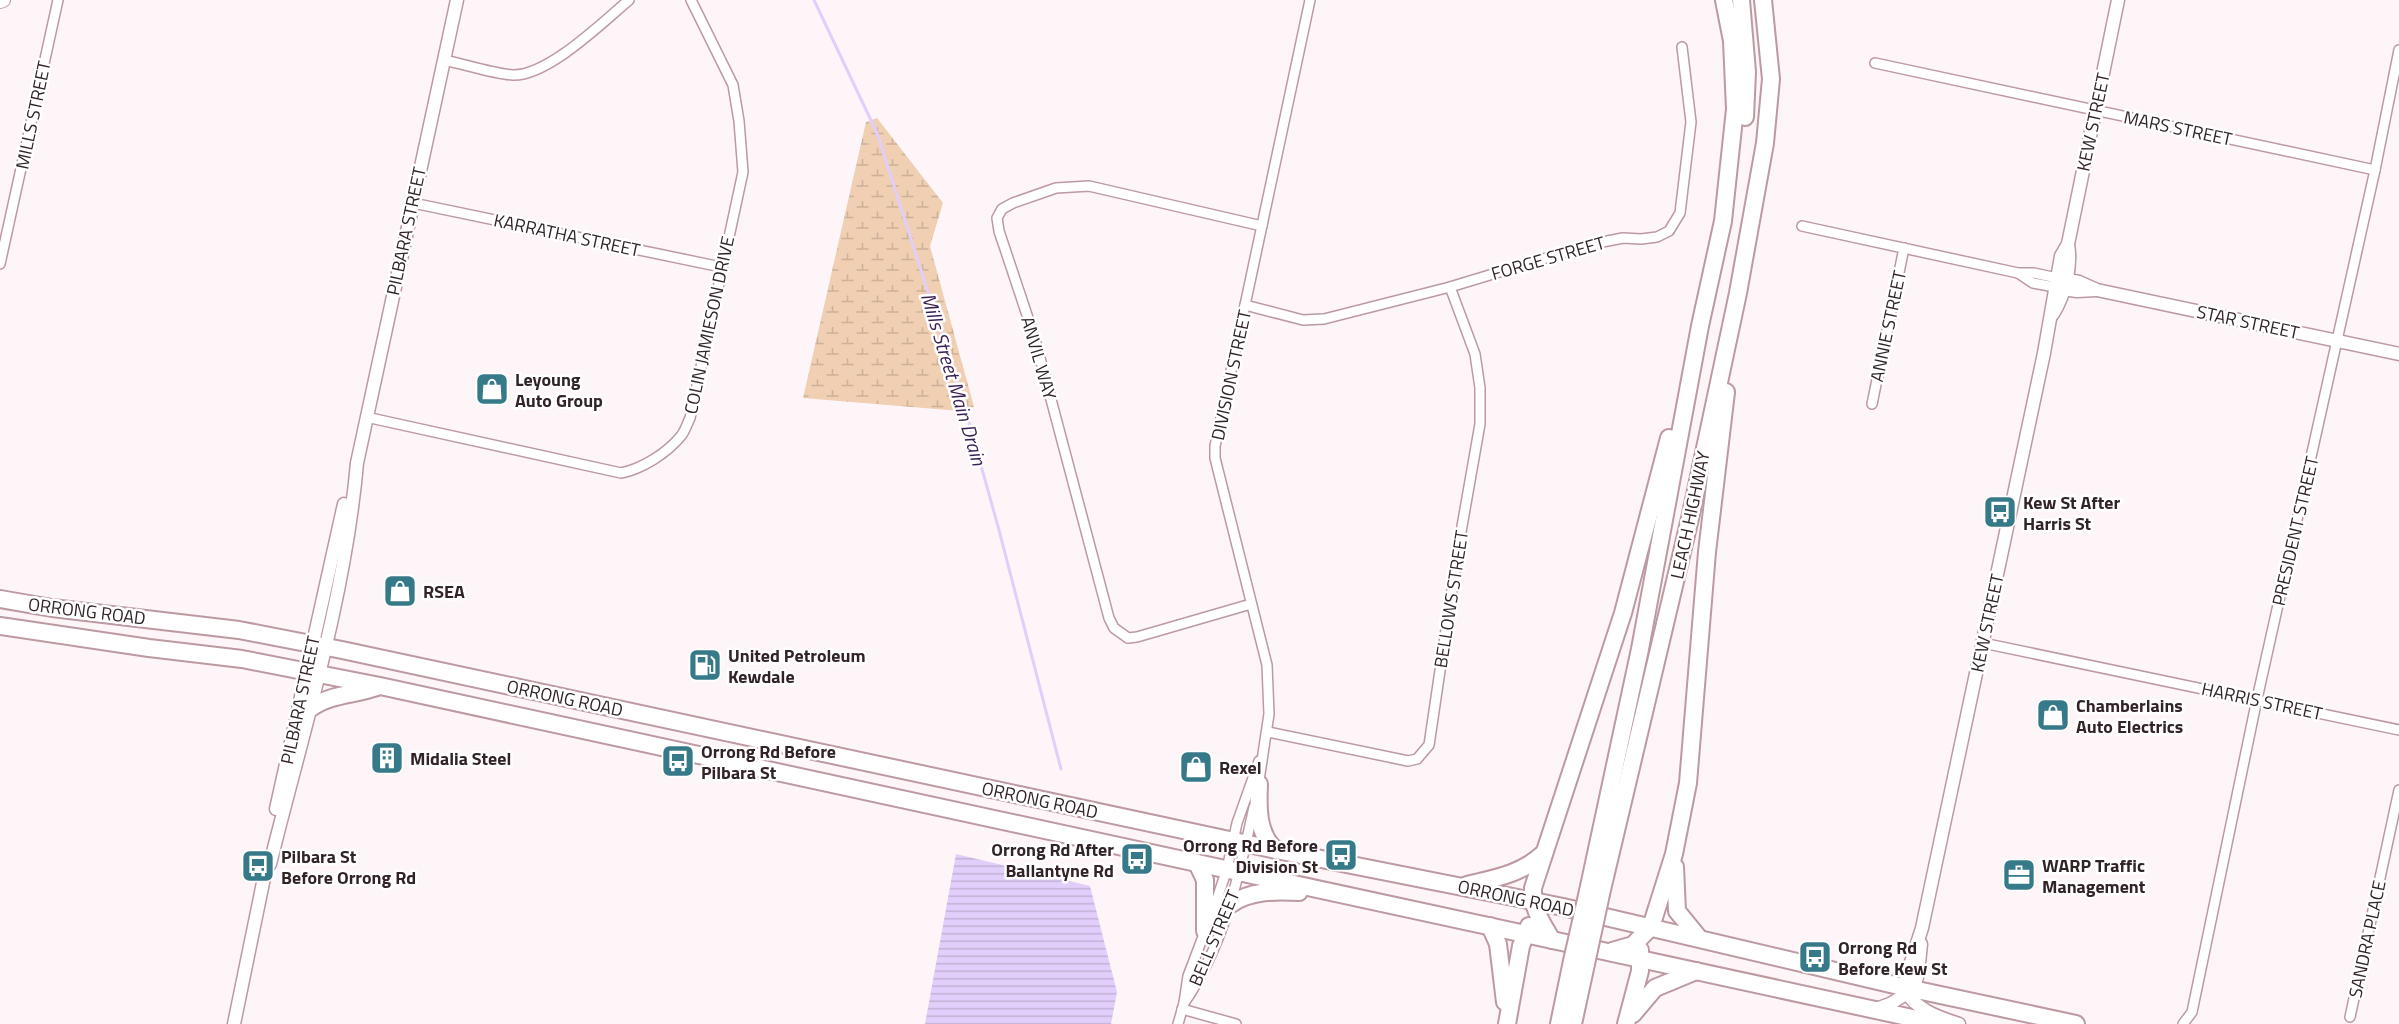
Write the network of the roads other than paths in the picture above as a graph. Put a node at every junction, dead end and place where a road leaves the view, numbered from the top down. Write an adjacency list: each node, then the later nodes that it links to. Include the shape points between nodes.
1 (58, 0): 21 (street, MILLS STREET)
2 (457, 0): 12 (street, PILBARA STREET)
3 (629, 0): 12 (street, via 556,59 536,69 514,75)
4 (691, 0): 22 (street, COLIN JAMIESON DRIVE, via 733,85 740,122 743,172)
5 (1310, 0): 18 (street, DIVISION STREET)
6 (1724, 0): 17 (highway, via 1732,41 1735,109)
7 (1741, 0): 17 (highway, via 1747,72 1744,125 1736,176)
8 (1763, 0): 25 (highway, LEACH HIGHWAY, via 1771,79 1765,143)
9 (2118, 0): 14 (street, KEW STREET)
10 (1682, 47): 24 (street, FORGE STREET, via 1691,122 1682,203 1669,231 1658,237 1592,244)
11 (2399, 50): 15 (street, PRESIDENT STREET)
12 (444, 60): 16 (street, PILBARA STREET)
13 (1875, 63): 14 (street, MARS STREET)
14 (2094, 110): 15 (street, MARS STREET); 23 (street, KEW STREET, via 2068,244 2061,256)
15 (2375, 171): 28 (street, PRESIDENT STREET)
16 (413, 203): 22 (street, KARRATHA STREET); 31 (street, PILBARA STREET)
17 (1723, 220): 27 (highway, LEACH HIGHWAY)
18 (1262, 226): 26 (street, DIVISION STREET); 33 (street, ANVIL WAY, via 1089,186 1056,188 1012,203 997,218 1035,339 1089,550 1114,628 1128,638 1137,637)
19 (1802, 226): 20 (street, STAR STREET)
20 (1904, 248): 23 (street, STAR STREET, via 2018,273 2032,283); 30 (street, ANNIE STREET)
21 (0, 264)
22 (721, 267): 31 (street, COLIN JAMIESON DRIVE, via 690,418 681,435 635,470 621,472)
23 (2060, 284): 28 (street, STAR STREET, via 2079,282 2097,290); 35 (street, KEW STREET)
24 (1450, 287): 26 (street, FORGE STREET, via 1324,319 1303,320); 42 (street, BELLOWS STREET, via 1474,354 1480,388 1480,424 1429,745 1417,759 1408,761)
25 (1738, 293): 48 (highway, via 1707,552 1688,783); 54 (highway, LEACH HIGHWAY, via 1689,525)
26 (1245, 305): 33 (street, DIVISION STREET, via 1215,458)
27 (1700, 326): 49 (highway, via 1623,614); 54 (highway, LEACH HIGHWAY)
28 (2338, 341): 29 (street, STAR STREET); 39 (street, PRESIDENT STREET)
29 (2399, 354)
30 (1872, 404)
31 (366, 417): 36 (street, PILBARA STREET, via 347,491)
32 (0, 599): 36 (highway, ORRONG ROAD, via 239,630)
33 (1251, 604): 42 (street, DIVISION STREET, via 1267,665)
34 (0, 626): 37 (highway, ORRONG ROAD)
35 (1983, 643): 39 (street, HARRIS STREET); 70 (street, KEW STREET, via 1922,928 1918,974)
36 (318, 646): 37 (street, PILBARA STREET); 46 (highway, ORRONG ROAD)
37 (313, 672): 38 (highway, ORRONG ROAD); 40 (street, PILBARA STREET); 51 (street, PILBARA STREET, via 264,862)
38 (380, 686): 40 (highway, via 328,698); 50 (highway, ORRONG ROAD)
39 (2257, 699): 41 (street, HARRIS STREET); 73 (street, PRESIDENT STREET)
40 (311, 708): 51 (street, PILBARA STREET)
41 (2399, 730)
42 (1268, 732): 43 (street, DIVISION STREET)
43 (1264, 750): 44 (street, DIVISION STREET); 46 (street, DIVISION STREET)
44 (1259, 784): 46 (street, DIVISION STREET); 47 (highway, via 1260,820 1266,839)
45 (2399, 790): 74 (street, SANDRA PLACE)
46 (1239, 842): 47 (highway, ORRONG ROAD); 52 (street); 52 (street)
47 (1275, 850): 53 (highway, ORRONG ROAD)
48 (1674, 854): 60 (highway); 63 (highway, via 1677,911)
49 (1543, 855): 53 (highway, via 1514,874); 57 (highway, via 1533,888)
50 (1197, 862): 52 (highway, ORRONG ROAD); 61 (highway, via 1205,880)
51 (266, 868): 77 (street, PILBARA STREET)
52 (1234, 870): 55 (highway, ORRONG ROAD); 56 (street, BELL STREET); 61 (street, BELL STREET)
53 (1463, 886): 57 (highway, ORRONG ROAD)
54 (1594, 892): 68 (highway, LEACH HIGHWAY, bridge)
55 (1345, 894): 56 (highway, via 1258,893); 59 (highway, ORRONG ROAD)
56 (1232, 904): 71 (street, BELL STREET, via 1199,982)
57 (1535, 909): 58 (highway, ORRONG ROAD, via 1563,907); 62 (highway); 64 (highway)
58 (1616, 919): 60 (highway, ORRONG ROAD); 65 (highway)
59 (1490, 926): 62 (highway, ORRONG ROAD); 80 (highway, via 1498,944)
60 (1651, 927): 63 (highway, ORRONG ROAD); 65 (highway)
61 (1205, 931): 71 (street, BELL STREET, via 1188,976)
62 (1525, 934): 64 (highway, ORRONG ROAD); 80 (highway)
63 (1700, 938): 70 (highway, ORRONG ROAD)
64 (1552, 940): 66 (highway, ORRONG ROAD)
65 (1638, 941): 66 (highway); 67 (highway)
66 (1608, 952): 67 (highway, ORRONG ROAD)
67 (1641, 959): 69 (highway, ORRONG ROAD); 75 (highway)
68 (1579, 963): 81 (highway, LEACH HIGHWAY); 82 (highway, LEACH HIGHWAY)
69 (1697, 971): 72 (highway, ORRONG ROAD); 75 (highway, via 1655,988)
70 (1908, 990): 72 (street); 84 (street, via 1924,1011); 85 (highway, ORRONG ROAD)
71 (1183, 1006): 78 (street, BELL STREET); 79 (street)
72 (1876, 1009): 76 (highway, ORRONG ROAD); 83 (street)
73 (2192, 1012): 86 (street, PRESIDENT STREET); 87 (street, PRESIDENT STREET)
74 (2350, 1017)
75 (1627, 1022)
76 (1926, 1023)
77 (234, 1024)
78 (1178, 1024)
79 (1236, 1024)
80 (1507, 1024)
81 (1559, 1024)
82 (1573, 1024)
83 (1886, 1024)
84 (1959, 1024)
85 (2076, 1024)
86 (2183, 1024)
87 (2194, 1024)

